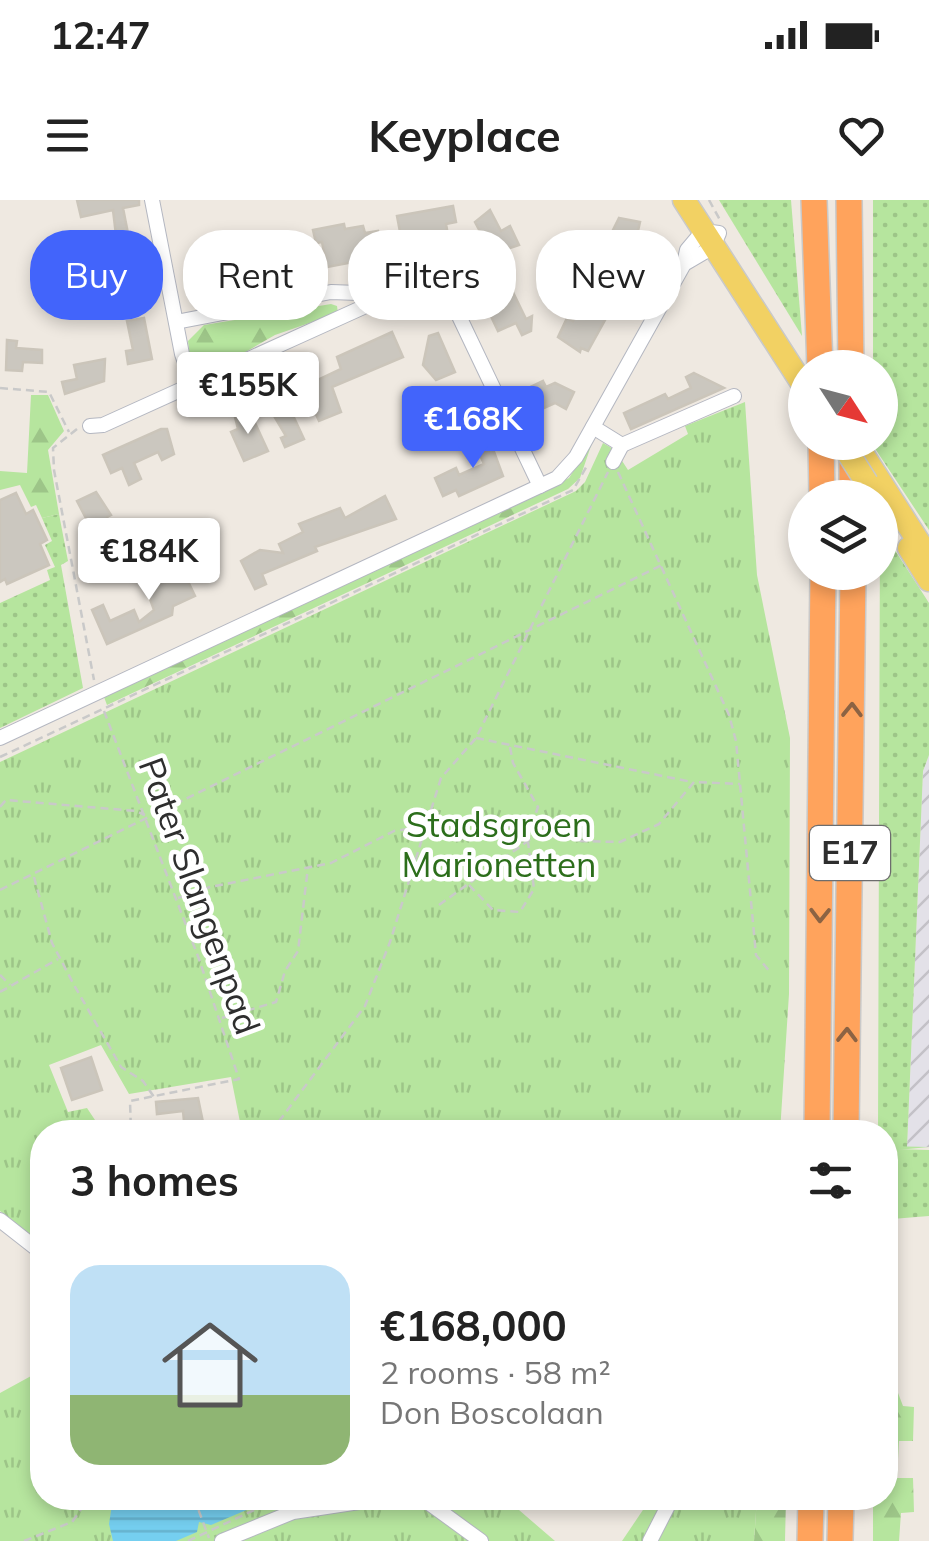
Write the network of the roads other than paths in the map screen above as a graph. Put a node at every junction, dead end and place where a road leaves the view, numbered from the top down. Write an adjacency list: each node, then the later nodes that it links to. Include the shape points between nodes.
1 (152, 200): 9 (street)
2 (814, 200): 11 (highway)
3 (848, 200): 12 (highway)
4 (690, 201): 5 (main road)
5 (712, 237): 10 (main road, via 749,279); 13 (main road); 17 (street, via 687,250)
6 (348, 293): 9 (street)
7 (348, 314): 14 (street)
8 (460, 320): 21 (street)
9 (176, 322): 14 (street)
10 (794, 350)
11 (819, 350)
12 (851, 350)
13 (788, 362)
14 (193, 385): 16 (street)
15 (734, 396): 18 (street)
16 (90, 426)
17 (598, 430): 18 (street); 21 (street, via 566,472)
18 (622, 445): 20 (street)
19 (864, 460): 23 (main road)
20 (613, 462)
21 (540, 486): 26 (street)
22 (898, 527): 23 (main road)
23 (928, 568)
24 (823, 590): 27 (highway, E17, one-way to 27)
25 (853, 590): 28 (highway, E17, one-way to 25)
26 (0, 738)
27 (816, 1120)
28 (846, 1120)
29 (0, 1220): 30 (street)
30 (30, 1244)
31 (307, 1510): 36 (street)
32 (438, 1510): 37 (street)
33 (666, 1510): 38 (street)
34 (811, 1510): 39 (highway)
35 (841, 1510): 40 (highway)
36 (222, 1541)
37 (481, 1541)
38 (650, 1541)
39 (810, 1541)
40 (840, 1541)

